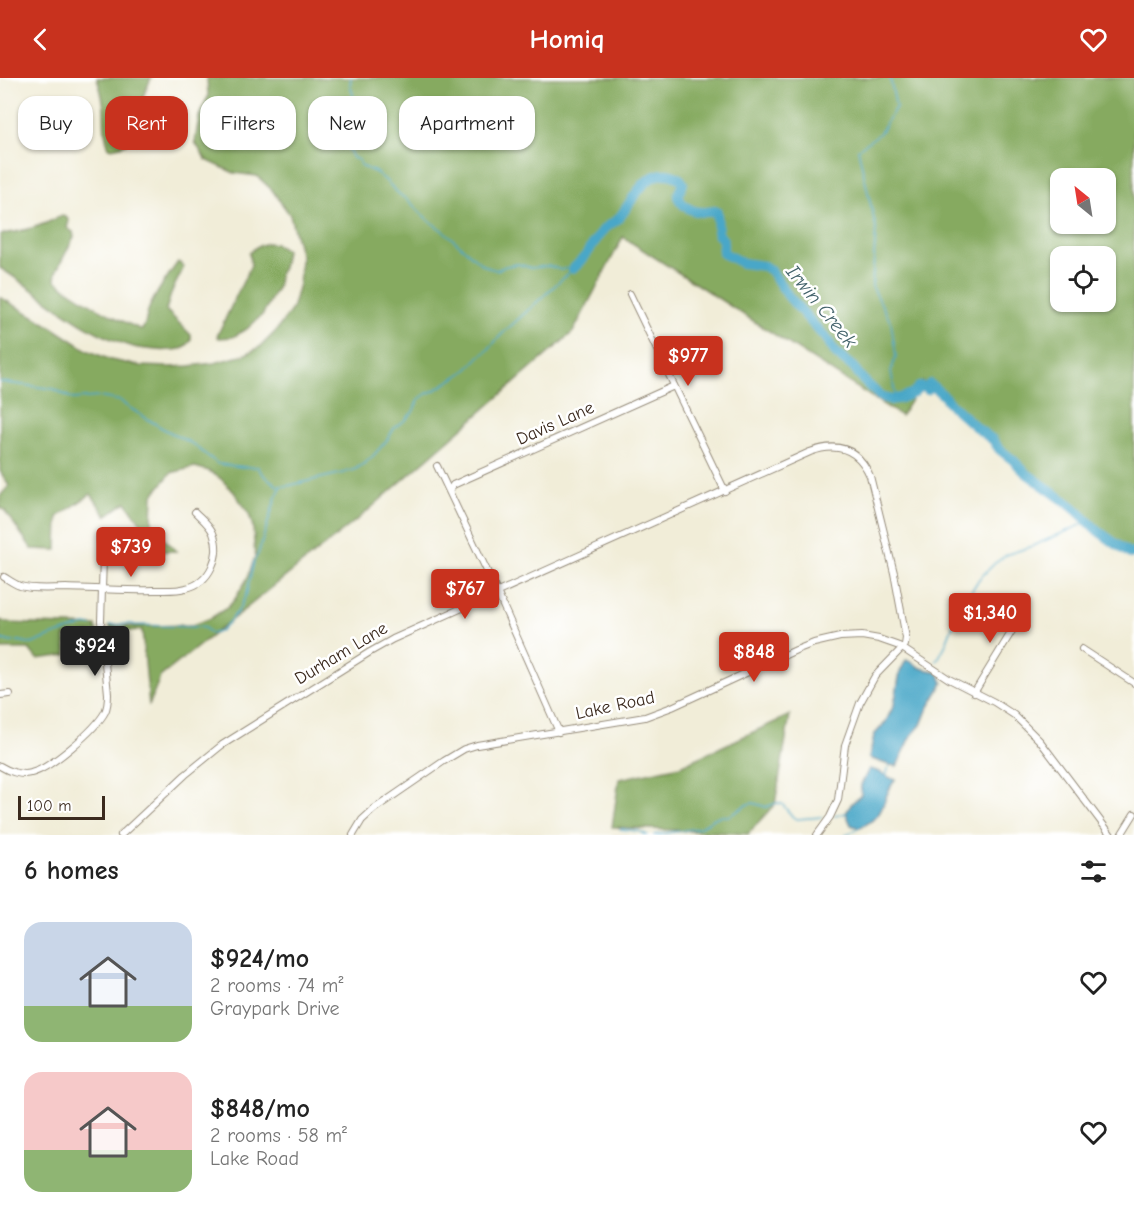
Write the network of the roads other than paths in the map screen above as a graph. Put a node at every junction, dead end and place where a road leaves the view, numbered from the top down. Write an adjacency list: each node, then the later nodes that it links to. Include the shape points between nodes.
1 (630, 294): 2 (street)
2 (674, 386): 4 (street, Davis Lane, via 453,485); 5 (street)
3 (437, 466): 4 (street)
4 (450, 490): 10 (street)
5 (725, 490): 10 (street, Durham Lane); 12 (street, Durham Lane, via 820,448 837,447 855,455 870,476 894,573 906,633)
6 (195, 512): 9 (street, via 213,532 216,544 213,565 199,583 171,590)
7 (100, 537): 9 (street)
8 (4, 577): 9 (street, via 20,586)
9 (103, 590): 19 (street, via 101,621 108,694 104,714 86,734 42,769 29,774)
10 (497, 592): 18 (street); 21 (street, Durham Lane, via 393,639 241,732 205,758)
11 (1024, 606): 16 (street)
12 (902, 648): 16 (street, Lake Road); 18 (street, Lake Road, via 862,636 826,640 660,712); 23 (street, via 875,676 860,703 845,744 837,802)
13 (1082, 649): 14 (street)
14 (1134, 683)
15 (10, 693): 17 (street)
16 (974, 693): 24 (street, Lake Road, via 1007,710 1033,732)
17 (0, 695)
18 (560, 732): 22 (street, Lake Road, via 456,753 374,809)
19 (1, 768)
20 (1134, 814): 25 (street)
21 (121, 835)
22 (353, 835)
23 (817, 835)
24 (1111, 835)
25 (1121, 835)

